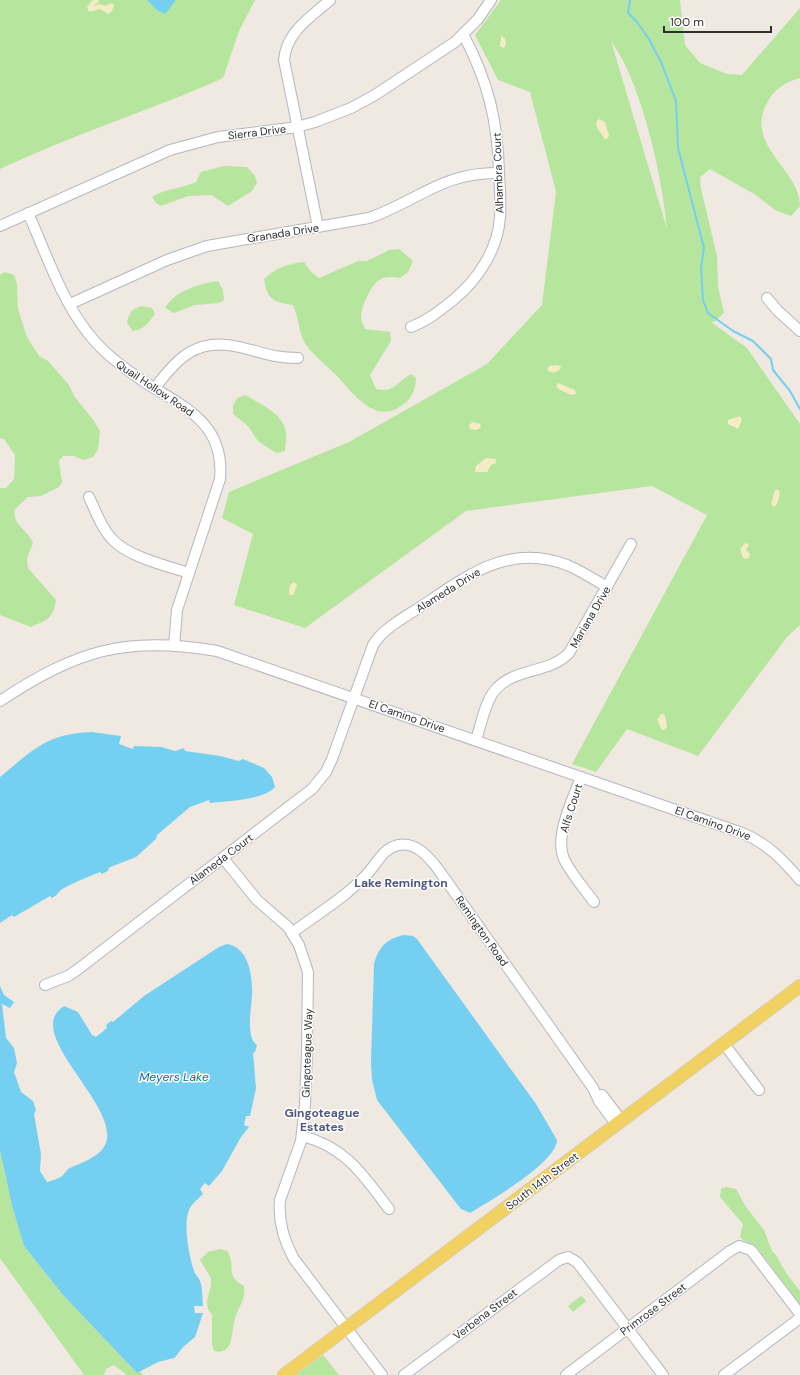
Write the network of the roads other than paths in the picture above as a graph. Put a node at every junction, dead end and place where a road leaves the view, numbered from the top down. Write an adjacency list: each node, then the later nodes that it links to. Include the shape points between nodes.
1 (330, 0): 4 (street, via 292,35 284,52 285,70)
2 (491, 0): 3 (street, Sierra Drive)
3 (463, 34): 4 (street, Sierra Drive, via 438,54 365,101 329,118); 5 (street, Alhambra Court, via 485,80 492,106 497,134)
4 (297, 127): 6 (street, Sierra Drive, via 218,137 182,146 151,157); 8 (street)
5 (499, 173): 8 (street, Granada Drive, via 479,173 451,179 383,213 356,221); 11 (street, Alhambra Court, via 499,223 484,265 460,295 433,316)
6 (28, 213): 7 (street, Sierra Drive); 10 (street, Quail Hollow Road)
7 (0, 226)
8 (318, 227): 10 (street, Granada Drive, via 189,251)
9 (767, 298): 12 (street)
10 (70, 304): 14 (street, Quail Hollow Road, via 82,326 100,347 119,364)
11 (411, 327)
12 (800, 331)
13 (298, 358): 14 (street, via 273,357 233,345 202,347 180,358)
14 (155, 388): 17 (street, Quail Hollow Road, via 201,420 220,454 219,486)
15 (89, 497): 17 (street, via 104,528 117,544 131,553)
16 (631, 544): 18 (street, Mariana Drive)
17 (188, 574): 19 (street, Quail Hollow Road, via 178,610)
18 (608, 587): 20 (street, Alameda Drive, via 567,565 533,558 505,560 477,570 381,635 373,645); 22 (street, Mariana Drive, via 565,658 555,664 511,677 495,691)
19 (174, 646): 20 (street, El Camino Drive, via 226,653); 21 (street, El Camino Drive, via 131,646 89,654 51,670)
20 (354, 697): 22 (street, El Camino Drive); 24 (street, Alameda Court, via 332,760 320,780 302,798)
21 (0, 701)
22 (476, 740): 23 (street, El Camino Drive)
23 (581, 777): 25 (street, El Camino Drive, via 749,836 775,853); 26 (street, Alfs Court, via 562,832 561,848 565,862)
24 (223, 858): 27 (street, Gingoteague Way, via 257,900); 28 (street, Alameda Court, via 77,970)
25 (800, 880)
26 (594, 902)
27 (292, 933): 32 (street, Remington Road, via 353,888 392,847 406,845 421,850 434,864 593,1088 599,1102); 33 (street, Gingoteague Way, via 306,963 309,982)
28 (45, 985)
29 (800, 986): 30 (main road, South 14th Street)
30 (724, 1044): 31 (street); 32 (main road, South 14th Street)
31 (759, 1090)
32 (618, 1122): 37 (main road, South 14th Street)
33 (302, 1136): 34 (street, via 326,1144 349,1159); 37 (street, Gingoteague Way, via 280,1200 281,1228 294,1259)
34 (389, 1209)
35 (800, 1314): 38 (street, Primrose Street, via 751,1250 741,1246 730,1250)
36 (800, 1318): 44 (street)
37 (346, 1328): 39 (main road, South 14th Street); 40 (street, Gingoteague Way)
38 (628, 1329): 41 (street, Verbena Street, via 577,1262 568,1257 561,1258); 42 (street, Primrose Street); 43 (street)
39 (284, 1375)
40 (382, 1375)
41 (404, 1375)
42 (566, 1375)
43 (662, 1375)
44 (724, 1375)

